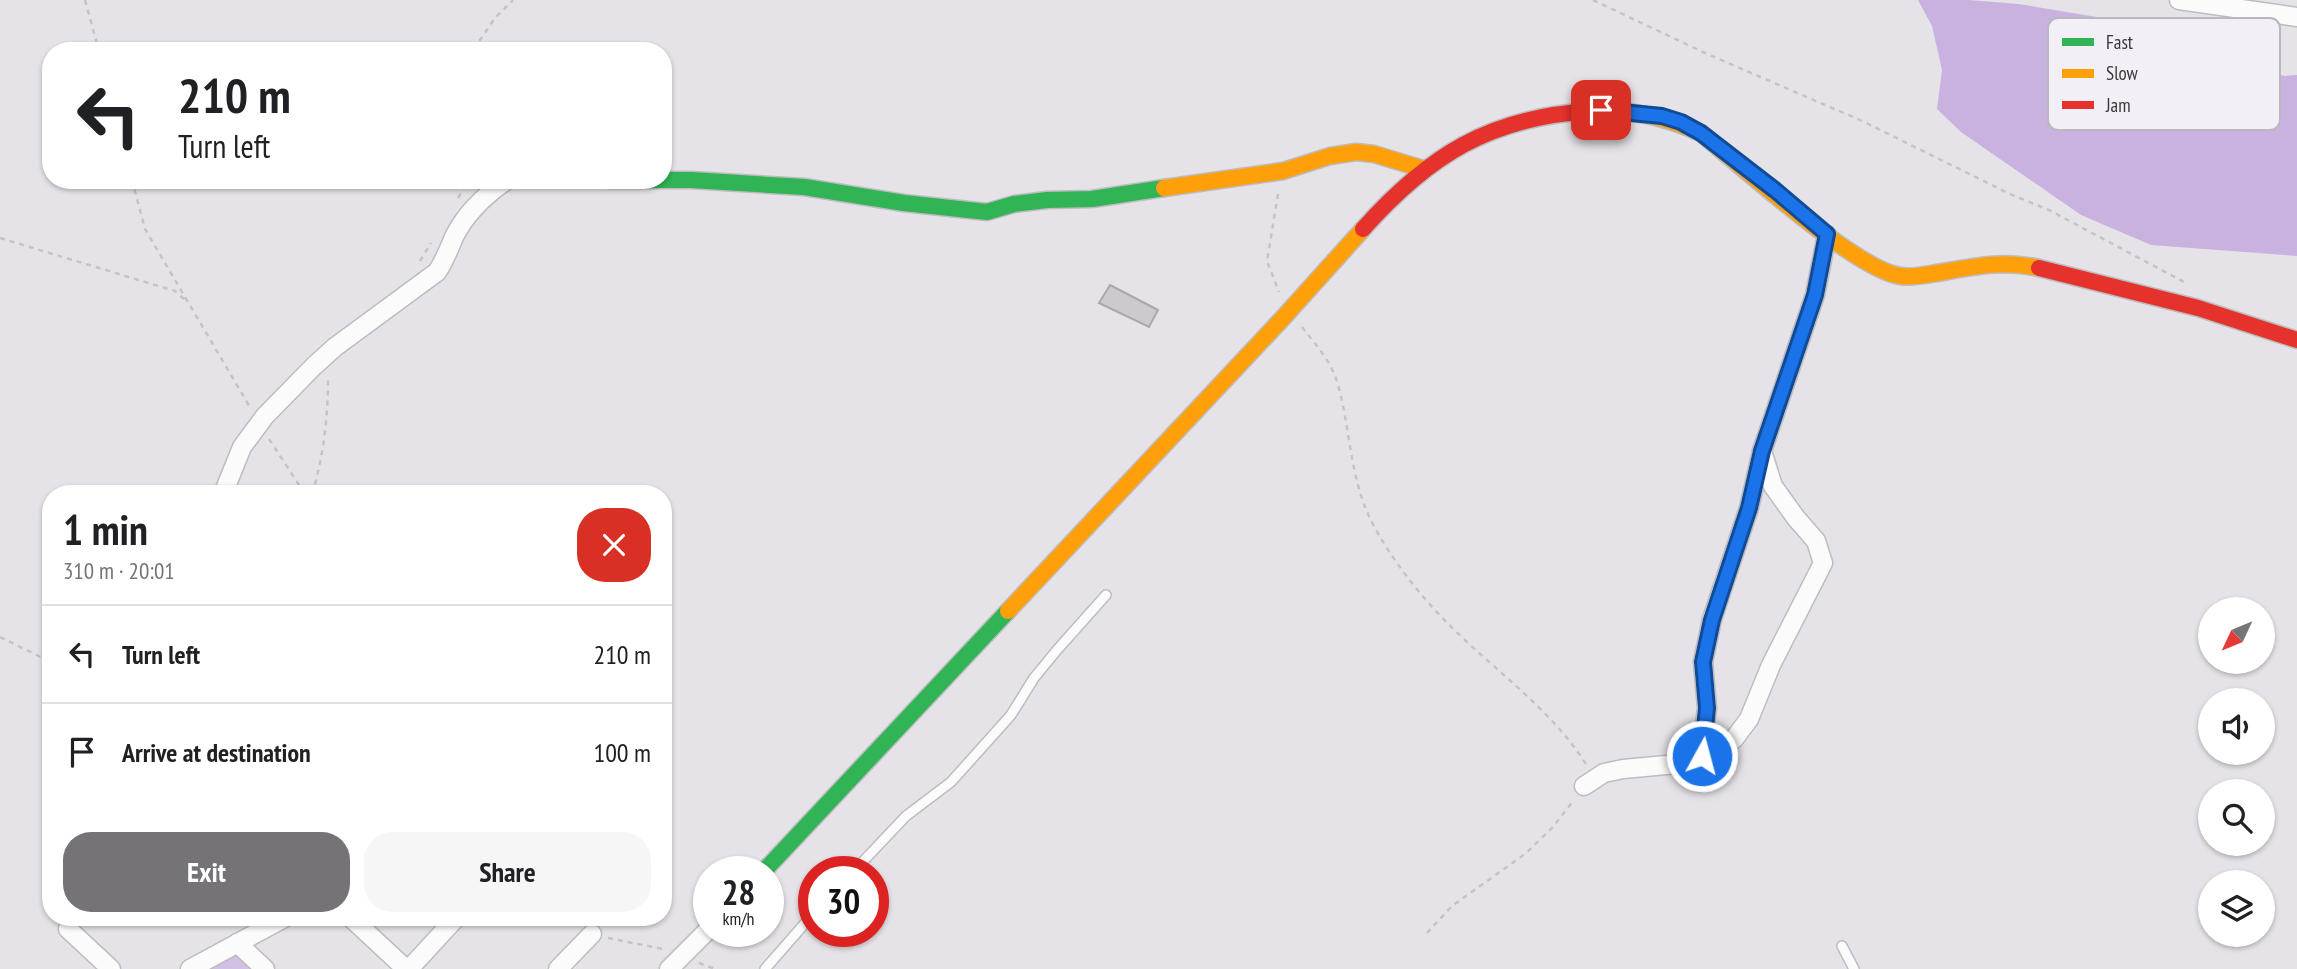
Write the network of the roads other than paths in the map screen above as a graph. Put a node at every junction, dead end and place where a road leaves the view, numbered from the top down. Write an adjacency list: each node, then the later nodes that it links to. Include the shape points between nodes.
1 (2179, 0): 2 (street)
2 (2297, 16)
3 (1423, 169): 4 (street, via 1356,152 1283,171 1092,200 1014,204 987,212 803,187); 6 (street, via 1467,142 1529,120 1601,110 1662,116 1701,133); 13 (street)
4 (672, 180)
5 (494, 189): 9 (street, via 468,214 437,272 321,359 259,424 242,447)
6 (1827, 234): 7 (street, via 1868,263 1899,276 1996,263 2031,267 2197,308); 8 (street, via 1815,295)
7 (2297, 340)
8 (1762, 451): 11 (street, via 1703,662 1707,708); 11 (street, via 1773,486 1816,541 1823,563 1749,719 1734,739)
9 (227, 485)
10 (1106, 595): 14 (lane, via 951,782 906,816)
11 (1702, 756): 12 (street, via 1677,764 1604,773)
12 (1590, 783)
13 (778, 856)
14 (868, 856)
15 (269, 926): 21 (street)
16 (360, 926): 28 (street)
17 (448, 926): 28 (street)
18 (68, 929): 25 (street)
19 (798, 931): 30 (lane)
20 (592, 934): 29 (street)
21 (237, 943): 26 (street); 27 (street)
22 (693, 945): 24 (street)
23 (1842, 946): 31 (lane)
24 (675, 963)
25 (111, 969)
26 (190, 969)
27 (265, 969)
28 (407, 969)
29 (558, 969)
30 (765, 969)
31 (1854, 969)

